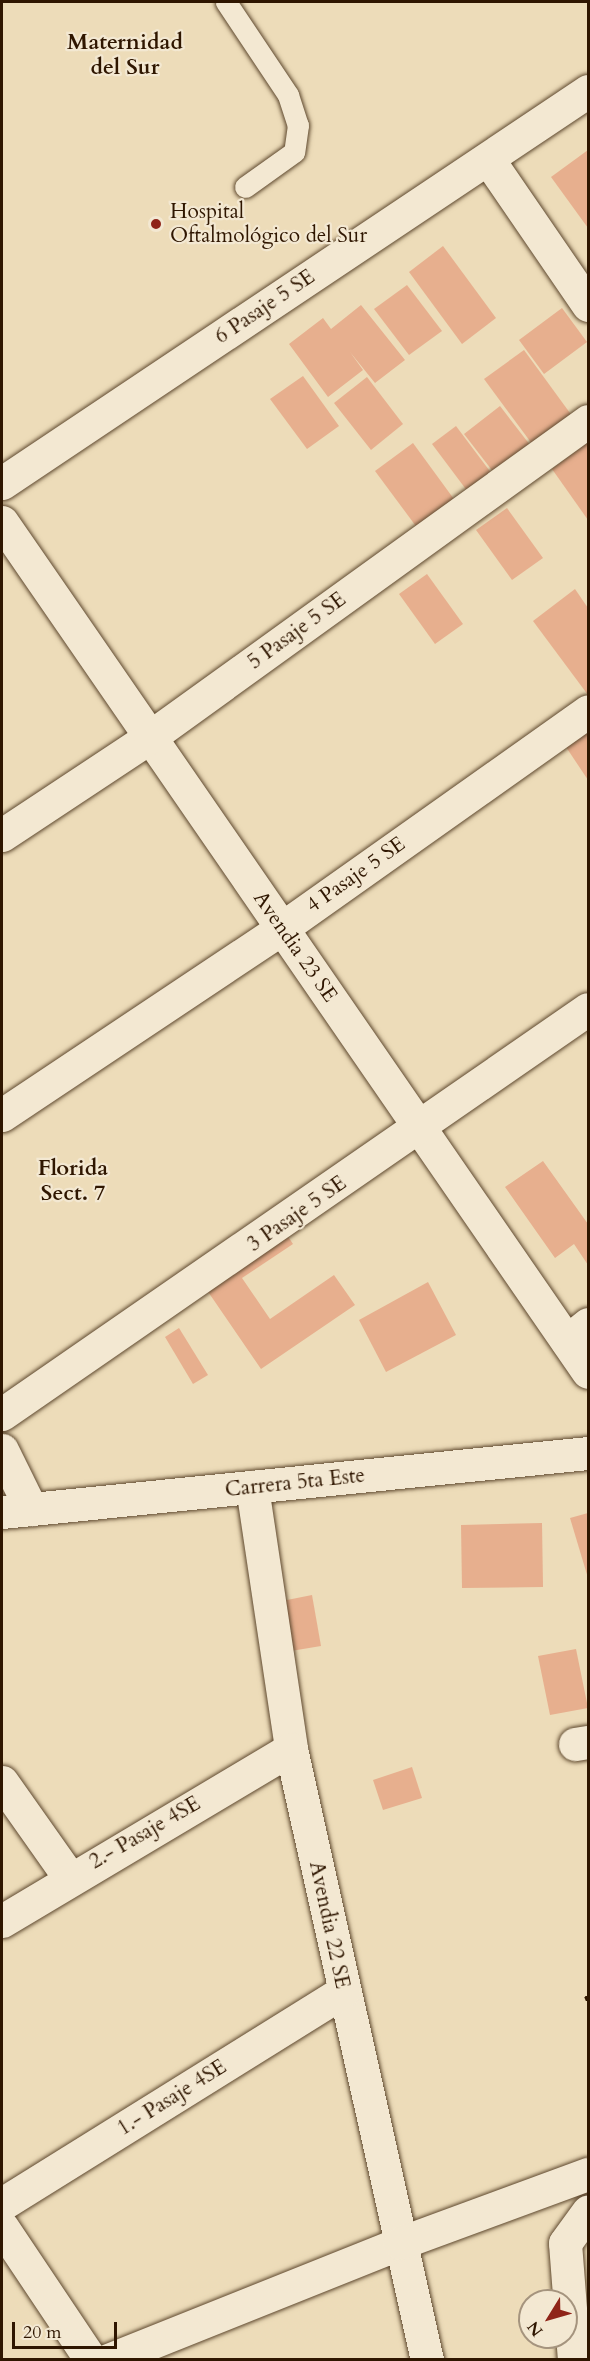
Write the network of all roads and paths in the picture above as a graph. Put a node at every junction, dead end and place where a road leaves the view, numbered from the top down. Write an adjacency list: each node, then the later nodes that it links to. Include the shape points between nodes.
1 (226, 2): 4 (lane, via 288,95 298,126 294,152)
2 (588, 91): 3 (street, 6 Pasaje 5 SE)
3 (488, 159): 5 (street); 7 (street, 6 Pasaje 5 SE)
4 (245, 187)
5 (588, 305)
6 (588, 421): 10 (street, 5 Pasaje 5 SE)
7 (2, 483)
8 (2, 522): 10 (street, Avendia 23 SE)
9 (588, 711): 12 (street, 4 Pasaje 5 SE)
10 (150, 737): 11 (street, 5 Pasaje 5 SE); 12 (street, Avendia 23 SE)
11 (2, 835)
12 (282, 928): 14 (street, 4 Pasaje 5 SE); 15 (street, Avendia 23 SE)
13 (588, 1009): 15 (street, 3 Pasaje 5 SE)
14 (2, 1115)
15 (420, 1127): 16 (street, Avendia 23 SE); 18 (street, 3 Pasaje 5 SE)
16 (578, 1332): 17 (street, Avendia 23 SE)
17 (588, 1372)
18 (2, 1414)
19 (2, 1450): 22 (street)
20 (588, 1453): 21 (street, Carrera 5ta Este)
21 (252, 1487): 22 (street, Carrera 5ta Este); 23 (street, Avendia 22 SE)
22 (16, 1511)
23 (291, 1749): 25 (street, 2.- Pasaje 4SE); 27 (street, Avendia 22 SE)
24 (2, 1782): 25 (street)
25 (69, 1877): 26 (street, 2.- Pasaje 4SE)
26 (2, 1921)
27 (343, 1992): 29 (street, 1.- Pasaje 4SE); 32 (street, Avendia 22 SE)
28 (588, 2174): 32 (street)
29 (2, 2204)
30 (588, 2211): 36 (street, via 564,2243)
31 (2, 2227): 33 (street)
32 (400, 2243): 34 (street); 35 (street, Avendia 22 SE)
33 (91, 2360)
34 (108, 2360)
35 (427, 2360)
36 (573, 2360)

